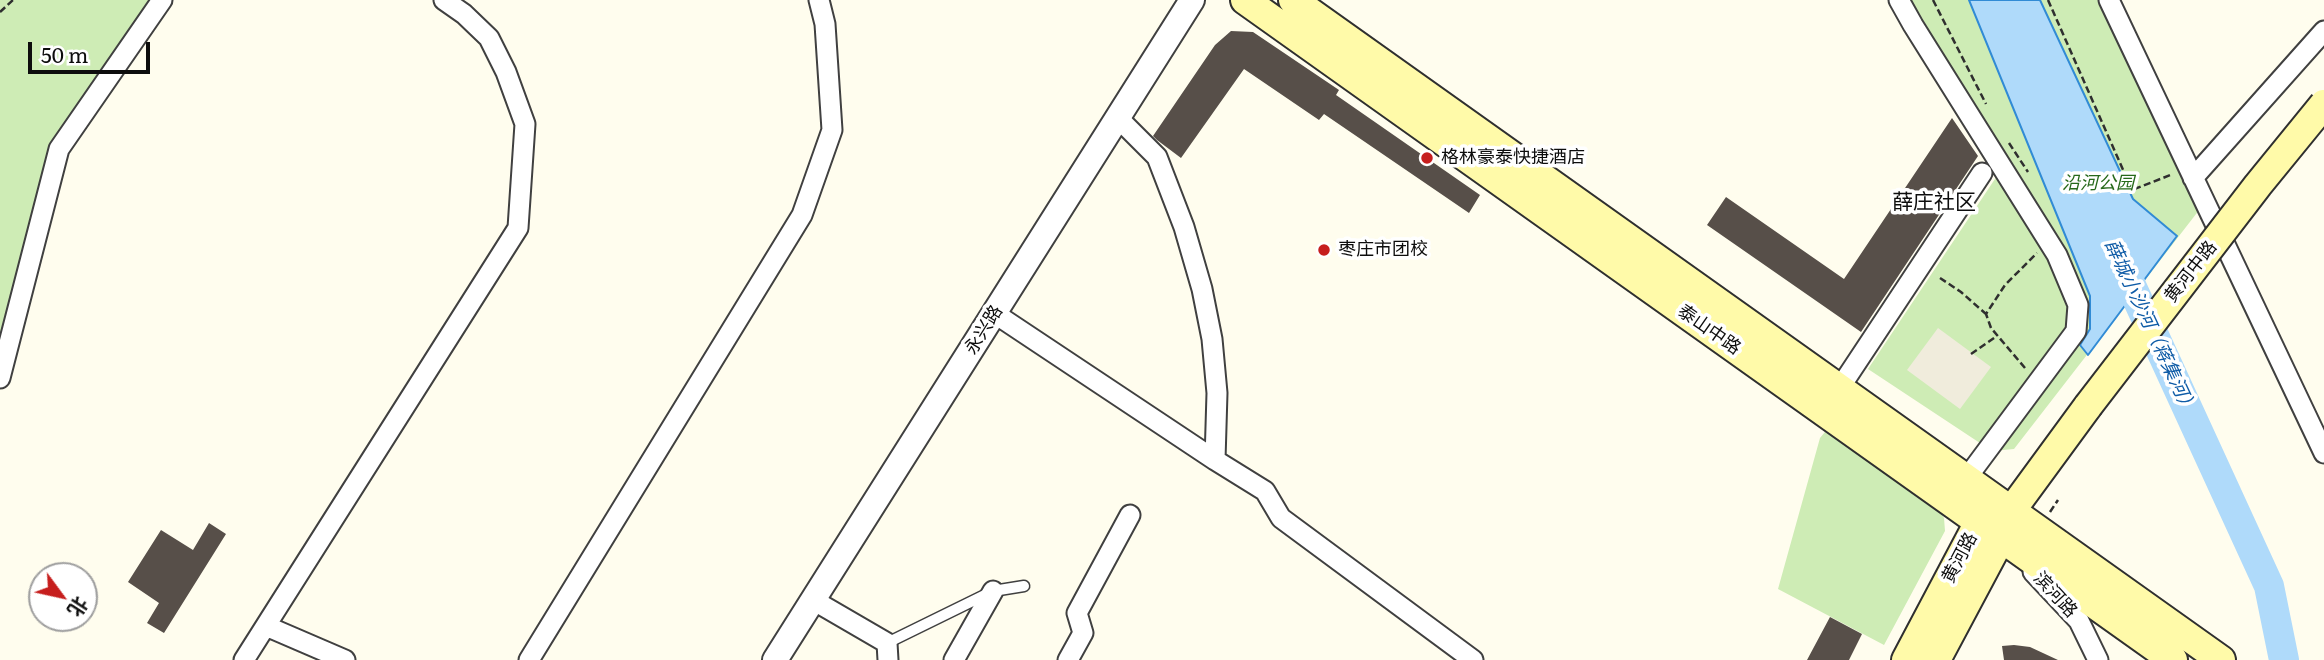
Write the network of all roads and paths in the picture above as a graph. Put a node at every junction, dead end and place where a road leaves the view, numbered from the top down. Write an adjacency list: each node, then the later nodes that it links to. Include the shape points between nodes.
1 (13, 0): 11 (path)
2 (162, 0): 24 (street, via 59,149)
3 (444, 0): 36 (street, via 489,38 525,124 518,228)
4 (818, 0): 41 (street, via 825,24 832,130 802,215)
5 (1192, 0): 14 (street, 永兴路)
6 (1245, 0): 32 (main road, 泰山中路)
7 (1293, 0): 26 (main road, 泰山中路)
8 (1899, 0): 18 (street)
9 (2048, 0): 17 (path, via 2133,190)
10 (2109, 0): 16 (street)
11 (0, 12)
12 (2324, 31): 16 (street)
13 (2324, 104): 30 (main road, 黄河中路, bridge)
14 (1118, 118): 20 (street, 永兴路); 28 (street, via 1157,157 1202,289 1217,393)
15 (1982, 173): 26 (street)
16 (2193, 178): 27 (street)
17 (2151, 183)
18 (2051, 245): 21 (path, via 2023,265); 25 (street, via 2078,305 2076,331)
19 (1940, 278): 21 (path)
20 (994, 313): 28 (street); 35 (street, 永兴路)
21 (1986, 314): 22 (path)
22 (1997, 336): 23 (path); 25 (path)
23 (1971, 354)
24 (0, 378)
25 (2038, 382): 29 (street)
26 (1839, 389): 29 (main road, 泰山中路)
27 (2324, 453)
28 (1215, 460): 45 (street, via 1265,491 1281,518)
29 (1966, 479): 30 (main road, 泰山中路)
30 (2011, 511): 32 (main road, 黄河路); 49 (main road, 泰山中路)
31 (1130, 515): 44 (street, via 1077,613 1083,633)
32 (1990, 530): 38 (main road, 泰山中路); 46 (main road, 黄河路); 47 (main road, 黄河路); 48 (street, 滨河路, via 2079,621)
33 (1024, 586): 34 (lane)
34 (993, 591): 37 (lane); 43 (street)
35 (813, 600): 37 (street); 42 (street, 永兴路)
36 (266, 626): 39 (street); 40 (street)
37 (887, 652)
38 (2167, 656)
39 (244, 660)
40 (345, 660)
41 (529, 660)
42 (775, 660)
43 (954, 660)
44 (1068, 660)
45 (1473, 660)
46 (1906, 660)
47 (1936, 660)
48 (2098, 660)
49 (2221, 660)

